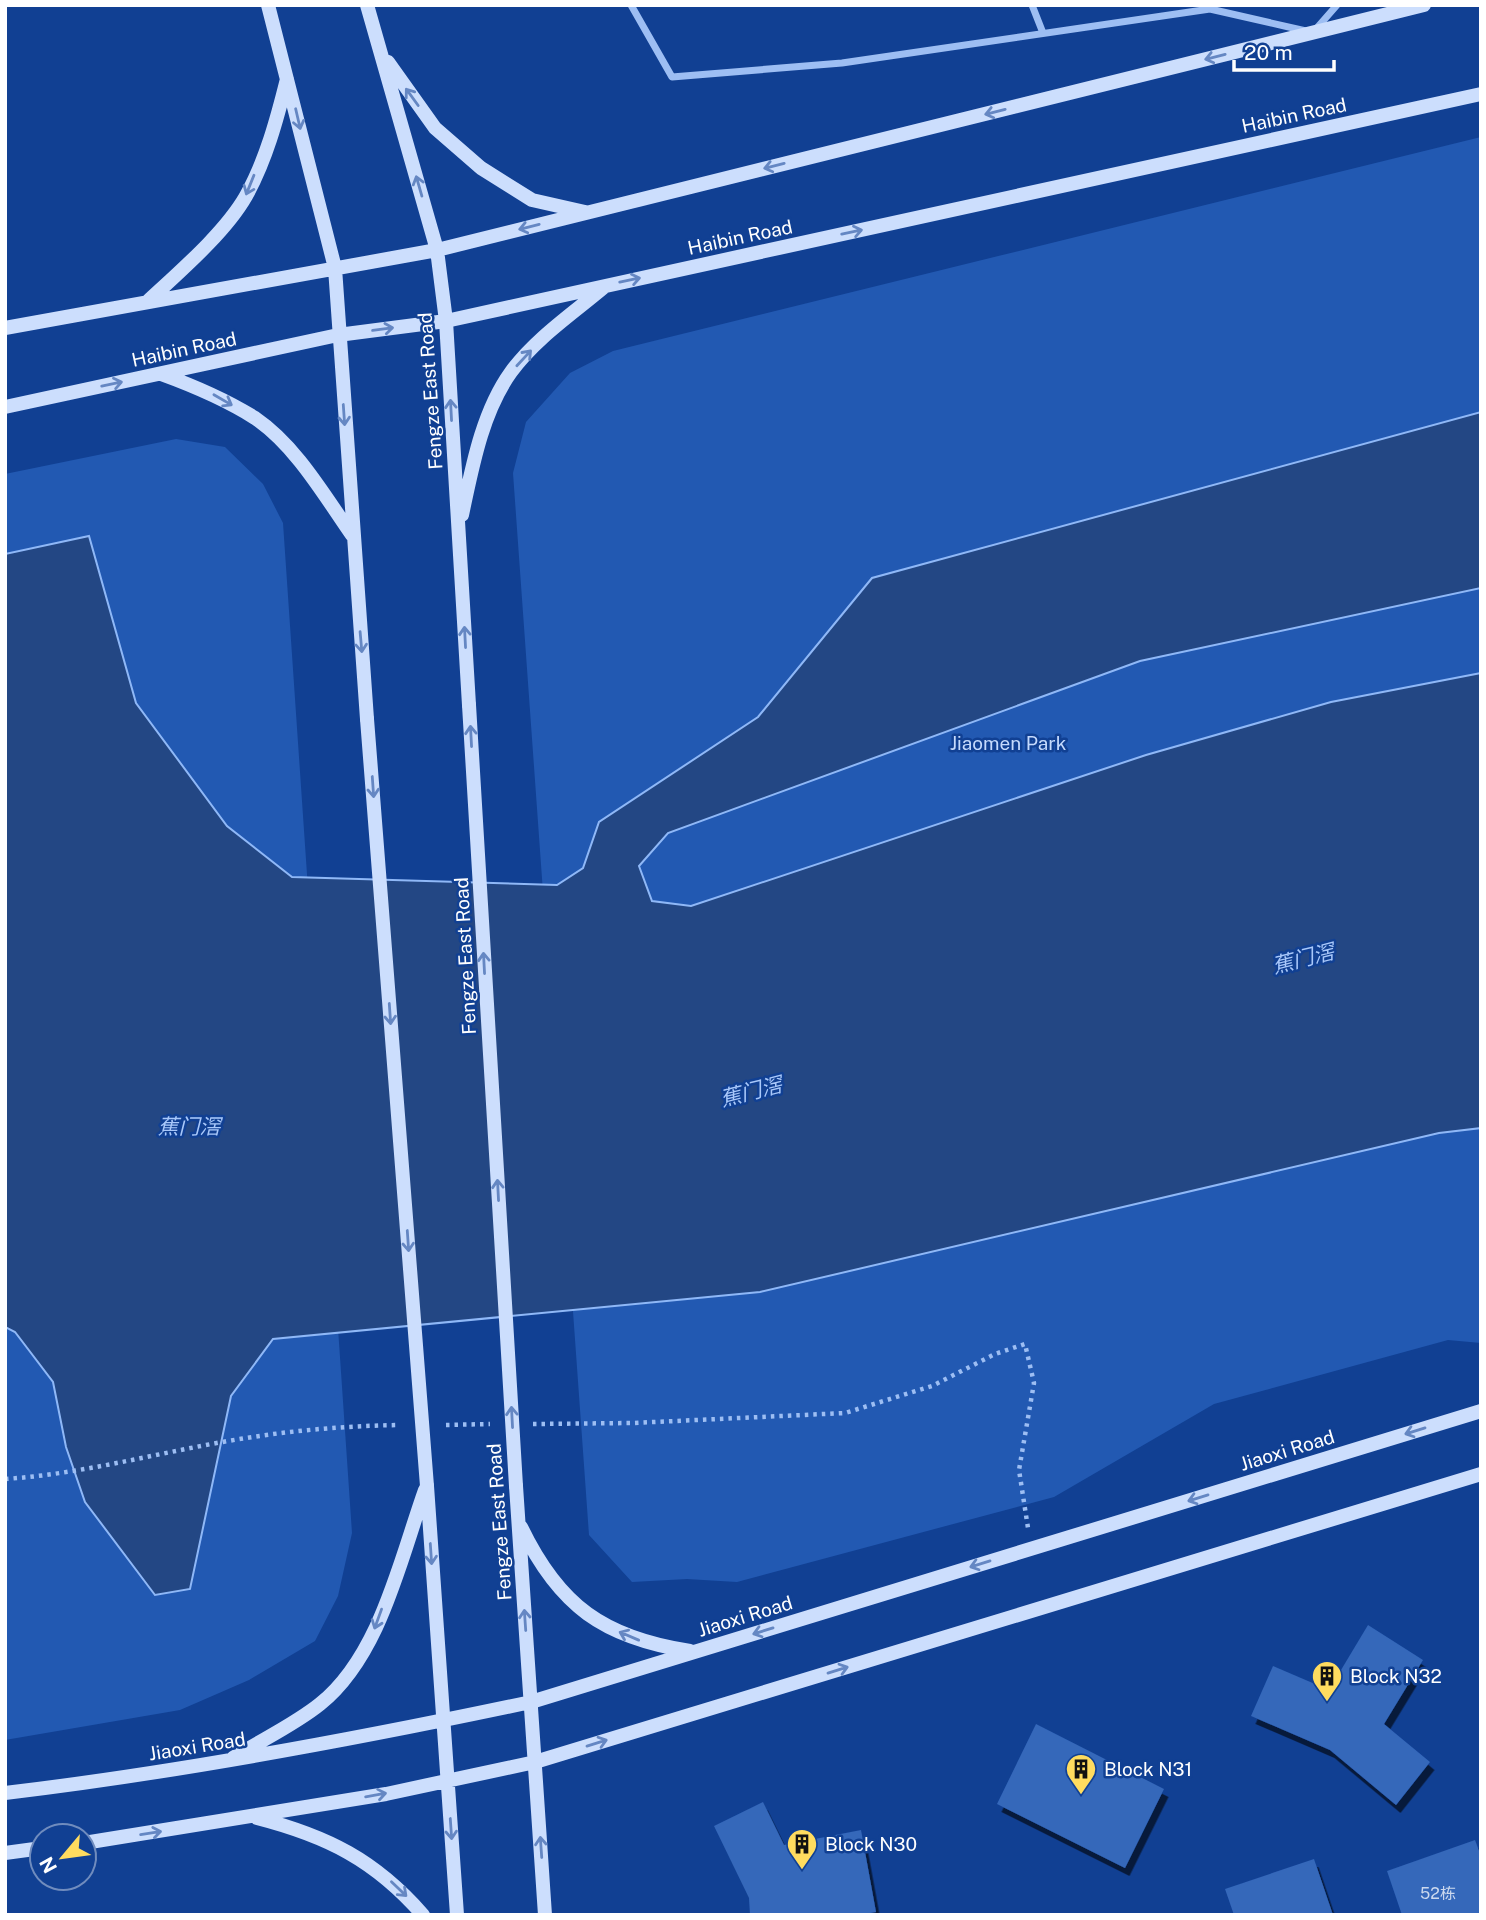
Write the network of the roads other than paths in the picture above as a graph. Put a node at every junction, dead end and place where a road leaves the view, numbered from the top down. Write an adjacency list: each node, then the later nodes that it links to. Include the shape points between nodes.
1 (268, 5): 10 (street)
2 (367, 5): 9 (street, Fengze East Road)
3 (631, 5): 7 (street, via 672,77 842,63)
4 (1032, 5): 7 (street)
5 (1337, 5): 8 (street)
6 (1424, 5): 8 (street)
7 (1043, 33): 8 (street, via 1210,9)
8 (1313, 33): 12 (street, one-way to 12)
9 (380, 52): 12 (street, one-way to 9, via 532,200 481,168 435,128); 13 (street, Fengze East Road, one-way to 9)
10 (288, 74): 14 (street, one-way to 14); 16 (street, one-way to 16, via 272,137 246,197 202,250)
11 (1481, 94): 15 (street, Haibin Road, one-way to 11)
12 (586, 213): 13 (street, one-way to 13)
13 (437, 250): 14 (street); 17 (street, Fengze East Road)
14 (335, 268): 16 (street); 19 (street)
15 (606, 286): 17 (street, Haibin Road); 22 (street, one-way to 15, via 477,442 510,373)
16 (146, 302): 18 (street)
17 (446, 321): 19 (street, Haibin Road, one-way to 17); 22 (street, Fengze East Road, one-way to 17)
18 (11, 327)
19 (338, 335): 20 (street, Haibin Road); 23 (street, one-way to 23)
20 (160, 373): 21 (street, Haibin Road, one-way to 20); 23 (street, one-way to 23, via 212,393 257,419 301,463)
21 (5, 407)
22 (458, 534): 27 (street, Fengze East Road, one-way to 22, bridge)
23 (353, 537): 26 (street, one-way to 26, bridge)
24 (1481, 1412): 28 (street, Jiaoxi Road, one-way to 28)
25 (1481, 1474): 32 (street, one-way to 25)
26 (427, 1486): 30 (street, one-way to 30); 31 (street, one-way to 31, via 369,1644 348,1677 320,1704)
27 (518, 1521): 28 (street, one-way to 27, via 649,1644 606,1626 568,1598 538,1563); 29 (street, Fengze East Road, one-way to 27)
28 (695, 1651): 29 (street, Jiaoxi Road)
29 (531, 1702): 30 (street, Jiaoxi Road); 32 (street, Fengze East Road)
30 (443, 1721): 31 (street, Jiaoxi Road); 33 (street)
31 (226, 1762): 34 (street, Jiaoxi Road)
32 (535, 1762): 33 (street); 41 (street, Fengze East Road, one-way to 32)
33 (448, 1781): 35 (street, one-way to 33); 40 (street, one-way to 40)
34 (5, 1793)
35 (252, 1817): 36 (street, one-way to 35); 39 (street, one-way to 39, via 305,1830 355,1854 398,1886)
36 (98, 1841)
37 (28, 1850): 38 (street)
38 (5, 1853)
39 (423, 1915)
40 (457, 1915)
41 (545, 1915)

